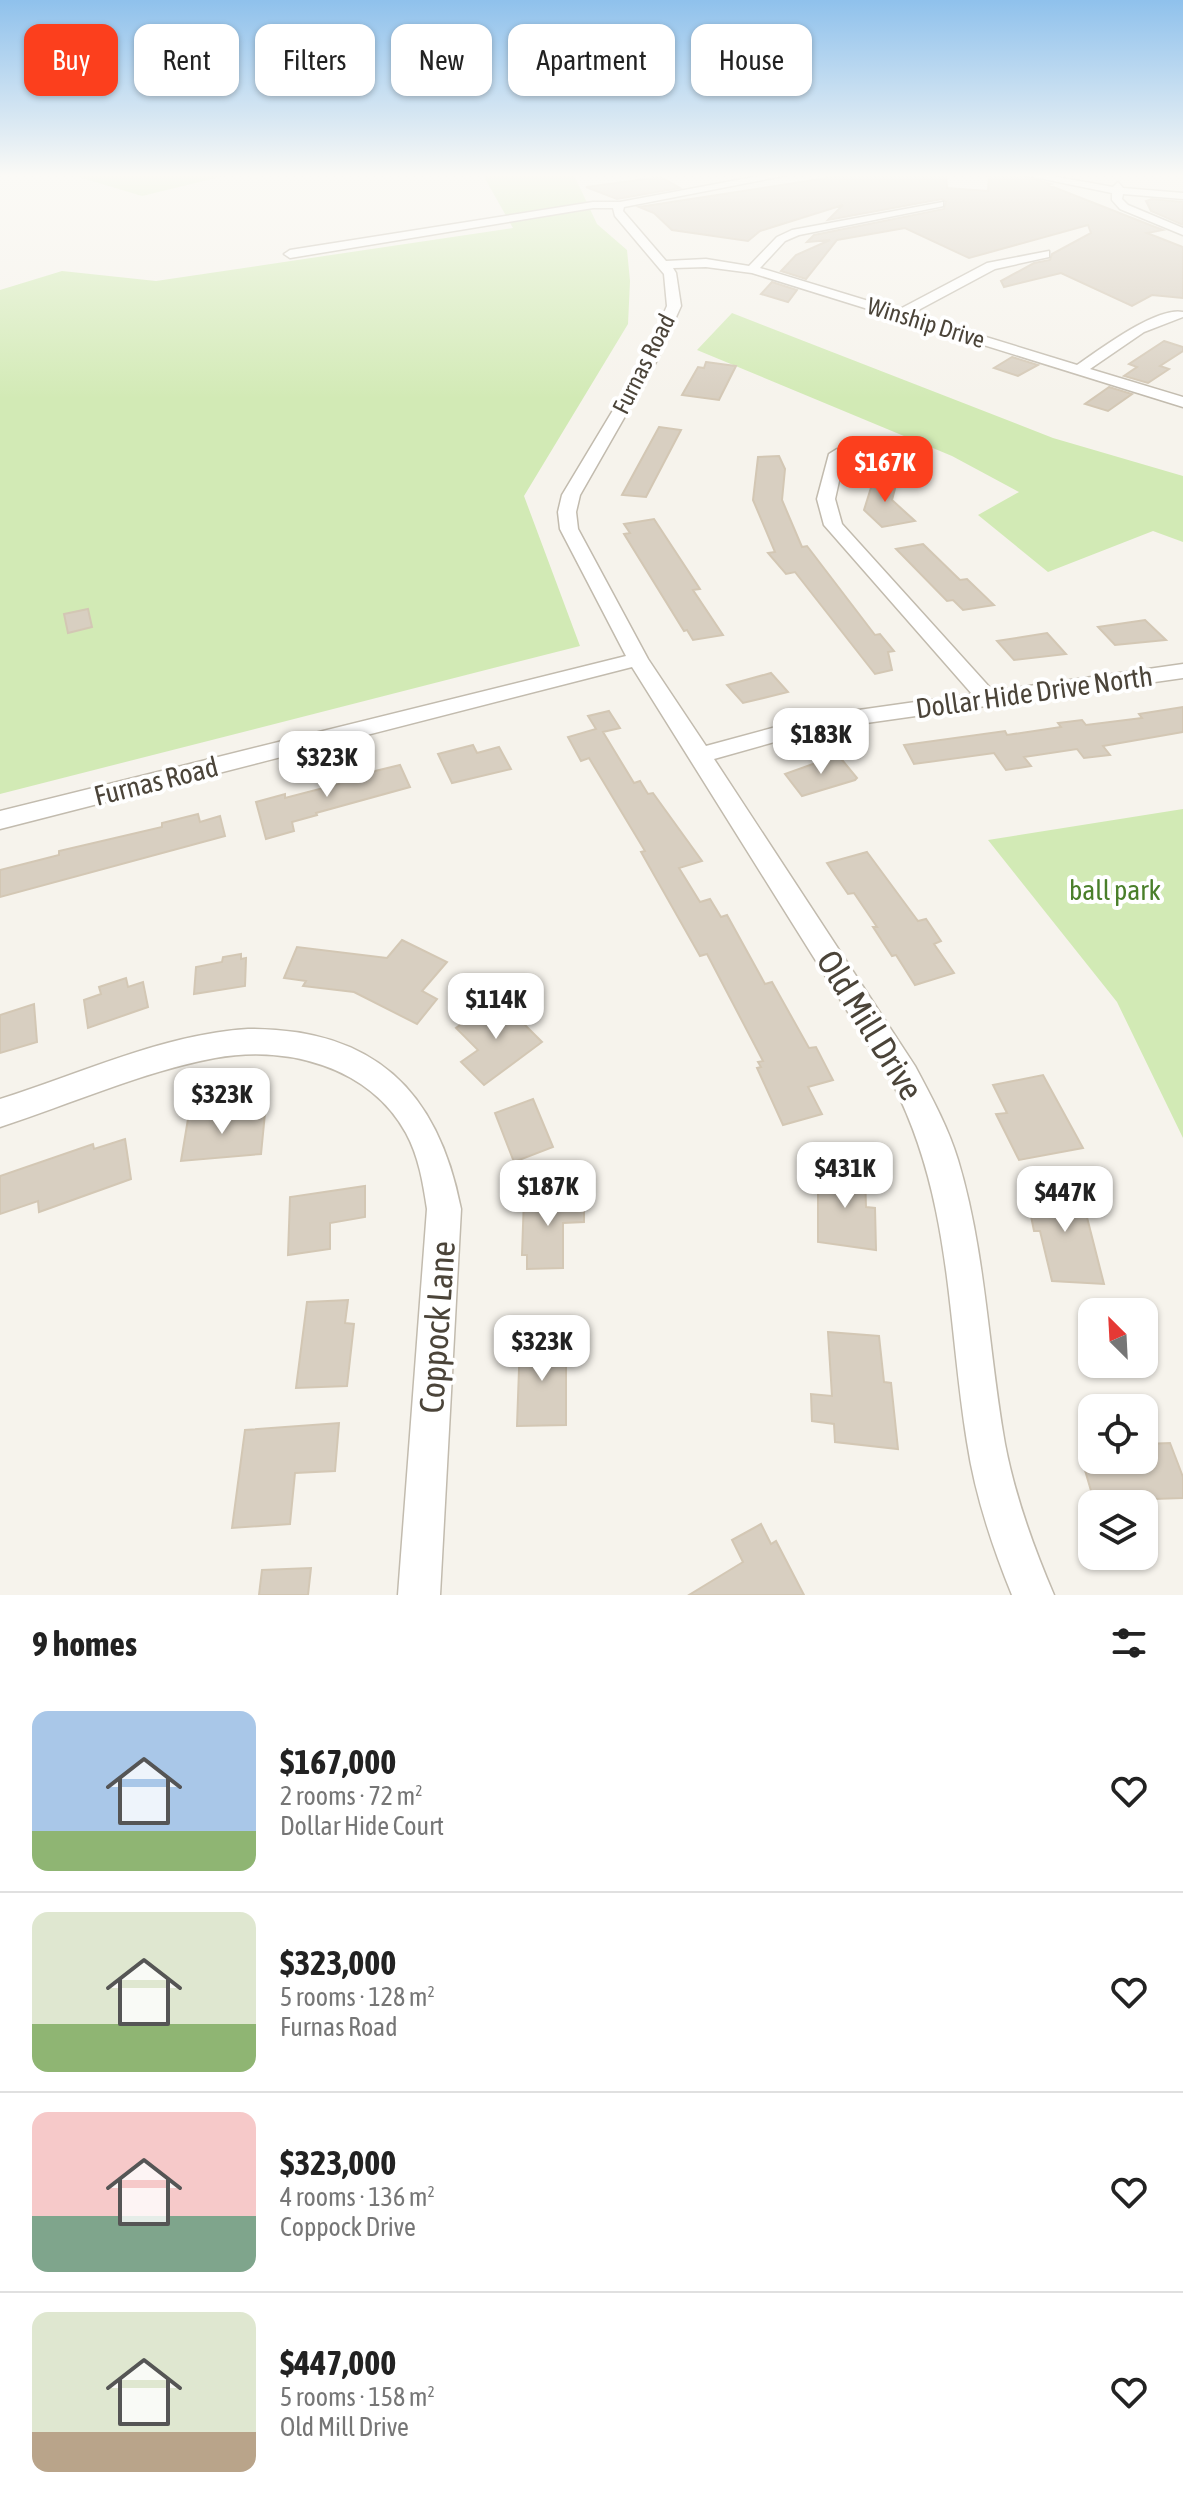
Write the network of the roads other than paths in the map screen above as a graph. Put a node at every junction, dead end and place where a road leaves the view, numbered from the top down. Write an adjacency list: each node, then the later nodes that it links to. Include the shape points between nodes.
1 (318, 249): 4 (street)
2 (652, 249): 6 (street)
3 (771, 249): 7 (street)
4 (290, 254)
5 (1045, 254): 9 (street, via 991,266)
6 (666, 265): 7 (street, Winship Drive); 13 (street, Furnas Road, via 674,288 673,310 649,362 571,495 567,512 573,539)
7 (752, 269): 9 (street, Winship Drive)
8 (1178, 314): 10 (street, via 1139,329)
9 (899, 315): 10 (street, Winship Drive)
10 (1079, 370): 11 (street, Winship Drive)
11 (1183, 402)
12 (837, 454): 15 (street, via 826,499 836,529)
13 (638, 659): 16 (street, Furnas Road); 18 (street, Furnas Road)
14 (1183, 671): 15 (street, Dollar Hide Drive North)
15 (988, 699): 17 (street, Dollar Hide Drive North, via 816,723)
16 (677, 721): 17 (street, Old Mill Drive)
17 (699, 756): 21 (street, Old Mill Drive, via 912,1089 939,1144 956,1212 983,1429 1005,1516)
18 (0, 820)
19 (0, 1113): 20 (street, Coppock Lane, via 205,1047 251,1042 319,1049 360,1066 402,1100 422,1127 443,1192)
20 (419, 1595)
21 (1033, 1595)

